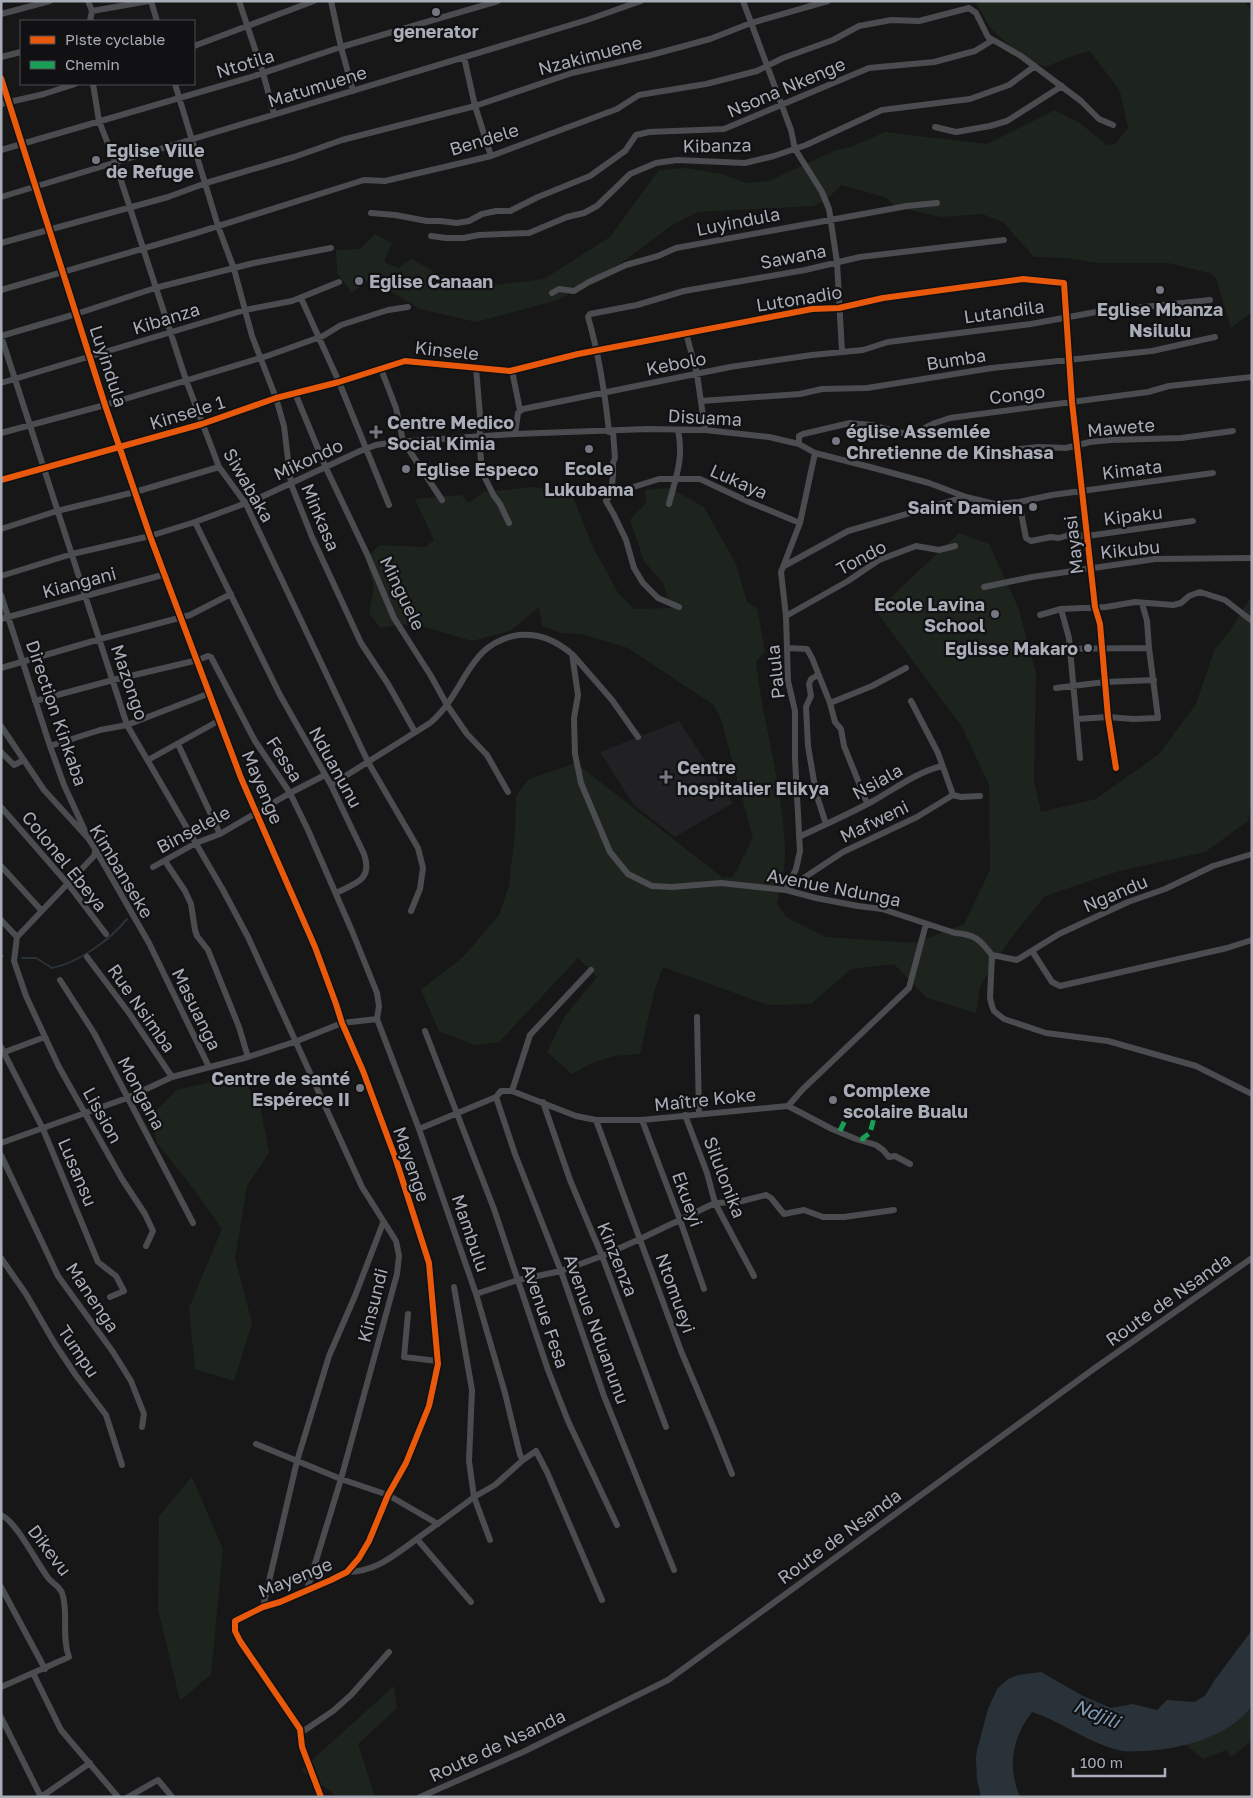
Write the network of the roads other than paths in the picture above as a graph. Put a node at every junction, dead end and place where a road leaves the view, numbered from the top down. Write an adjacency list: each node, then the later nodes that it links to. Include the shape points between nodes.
1 (50, 1): 12 (street)
2 (88, 1): 11 (street)
3 (150, 1): 11 (street); 14 (street)
4 (239, 1): 16 (street)
5 (314, 1): 16 (street)
6 (331, 1): 19 (street)
7 (498, 1): 19 (street, Ntotila)
8 (641, 1): 21 (street, Matumuene)
9 (743, 1): 15 (street)
10 (828, 1): 15 (street, Nzakimuene)
11 (92, 11): 13 (street)
12 (1, 14)
13 (90, 20)
14 (157, 20)
15 (751, 23): 23 (street); 34 (street, Nzakimuene, via 701,41 572,74)
16 (247, 26): 18 (street); 25 (street)
17 (993, 40): 23 (street, Bendele, via 986,35 976,13 969,8 919,20 891,20 859,26 833,40); 24 (street); 35 (street, Nsona Nkenge, via 975,51 934,62 869,68)
18 (195, 46)
19 (341, 47): 25 (street, Ntotila); 31 (street)
20 (20, 52): 22 (street)
21 (464, 57): 31 (street, Matumuene); 34 (street)
22 (1, 58)
23 (766, 66): 35 (street); 44 (street, Bendele, via 706,84 638,94 617,108)
24 (1035, 66): 30 (street); 42 (street, Kibanza, via 1009,85 970,99 882,110)
25 (263, 73): 32 (street, Ntotila); 36 (street)
26 (1, 78): 33 (street, Luyindula)
27 (72, 85): 33 (street)
28 (93, 85): 37 (street, Siwabaka)
29 (175, 85): 32 (street, Minkasa)
30 (1062, 86): 38 (street, via 1099,119); 39 (street, via 1007,121 956,132)
31 (354, 91): 36 (street, Matumuene)
32 (179, 98): 37 (street, Ntotila); 40 (street, Minkasa)
33 (5, 103): 41 (street, Luyindula)
34 (475, 106): 44 (street); 46 (street, Nzakimuene, via 359,136)
35 (781, 106): 42 (street); 51 (street, Nsona Nkenge, via 724,129 636,135 625,151 590,176 510,211 482,214 456,223)
36 (274, 114): 40 (street, Matumuene)
37 (99, 121): 41 (street, Ntotila); 45 (street, Siwabaka)
38 (1113, 125)
39 (935, 127)
40 (192, 140): 45 (street, Matumuene); 46 (street, Minkasa)
41 (22, 144): 43 (street, Ntotila); 47 (street, Luyindula)
42 (795, 149): 52 (street, via 822,192); 55 (street, Kibanza, via 745,162 677,160 656,163 630,174 597,206 529,233 464,238)
43 (1, 150)
44 (491, 156): 53 (street, Bendele, via 385,181 364,180)
45 (115, 162): 47 (street, Matumuene); 50 (street, Siwabaka)
46 (206, 183): 50 (street, Nzakimuene); 53 (street, Minkasa)
47 (35, 187): 48 (street, Matumuene); 54 (street, Luyindula)
48 (1, 197)
49 (937, 203): 52 (street, Luyindula)
50 (129, 207): 54 (street, Nzakimuene); 58 (street, Siwabaka)
51 (371, 213)
52 (830, 220): 60 (street); 66 (street, Luyindula, via 676,248 626,265 574,290)
53 (218, 226): 58 (street, Bendele); 61 (street, Minkasa)
54 (49, 229): 57 (street, Nzakimuene); 62 (street, Luyindula)
55 (431, 236)
56 (1004, 240): 60 (street, Sawana)
57 (1, 243)
58 (142, 248): 62 (street, Bendele); 64 (street, Siwabaka)
59 (331, 248): 61 (street)
60 (837, 262): 70 (street); 79 (street, Sawana, via 684,291 590,314 588,317)
61 (234, 269): 64 (street); 71 (street, Minkasa)
62 (63, 272): 65 (street, Bendele); 72 (street, Luyindula)
63 (340, 282): 67 (street, Kibanza)
64 (155, 288): 72 (street); 74 (street, Siwabaka)
65 (1, 290)
66 (552, 292)
67 (302, 298): 71 (street, Kibanza); 77 (street)
68 (1210, 300): 73 (street, Lutandila)
69 (408, 307): 77 (street, via 340,325)
70 (839, 308): 73 (street, Lutonadio, via 882,298 1023,279 1064,282); 75 (street, Lutonadio, via 812,309); 81 (street)
71 (245, 310): 74 (street, Kibanza); 83 (street, Minkasa)
72 (76, 314): 76 (street); 82 (street, Luyindula)
73 (1067, 317): 80 (street, Lutandila, via 888,342); 84 (street, Mayasi)
74 (169, 333): 82 (street, Kibanza); 91 (street, Siwabaka)
75 (686, 333): 79 (street, Lutonadio); 88 (street)
76 (1, 336): 90 (street, Mazongo)
77 (319, 337): 83 (street); 92 (street)
78 (1215, 337): 84 (street, Bumba, via 1152,351)
79 (597, 350): 87 (street, Lutonadio); 95 (street)
80 (863, 350): 81 (street, Kebolo)
81 (842, 352): 88 (street, Kebolo, via 766,361)
82 (90, 358): 90 (street, Kibanza); 99 (street, Luyindula)
83 (260, 358): 91 (street); 96 (street, Minkasa)
84 (1069, 359): 97 (street, Bumba, via 867,388 822,389 800,394); 98 (street, Mayasi)
85 (476, 368): 86 (street, Kinsele, via 414,360); 87 (street, Kinsele); 109 (street)
86 (381, 369): 92 (street, Kinsele 1); 110 (street, via 396,408)
87 (512, 371): 100 (street)
88 (697, 374): 95 (street, Kebolo); 97 (street)
89 (1252, 377): 98 (street, Congo, via 1169,386 1148,392)
90 (15, 378): 93 (street, Kibanza); 102 (street, Mazongo)
91 (186, 380): 99 (street); 101 (street, Siwabaka)
92 (339, 382): 94 (street, Kinsele 1); 114 (street)
93 (1, 383)
94 (295, 393): 96 (street, Kinsele 1); 119 (street, Minguele)
95 (605, 393): 100 (street, Kebolo); 106 (street)
96 (276, 398): 101 (street, Kinsele 1); 123 (street, Minkasa, via 284,426)
97 (701, 401): 104 (street)
98 (1072, 402): 111 (street, Congo, via 950,418 910,435 850,423 803,434 799,436); 112 (street, Mayasi)
99 (105, 405): 102 (street); 113 (street, Luyindula)
100 (520, 410): 108 (street)
101 (202, 424): 113 (street, Kinsele 1); 117 (street, Siwabaka)
102 (30, 425): 107 (street); 118 (street, Mazongo)
103 (678, 430): 104 (street, Disuama); 106 (street, Disuama); 121 (street, via 681,456)
104 (705, 430): 111 (street, Disuama, via 769,437)
105 (1233, 431): 112 (street, Mawete, via 1181,438 1097,441)
106 (611, 432): 108 (street, Mikondo); 126 (street, via 615,458)
107 (1, 433)
108 (515, 434): 109 (street, Mikondo)
109 (479, 437): 110 (street, Mikondo); 136 (street, via 482,472)
110 (403, 441): 114 (street, Mikondo); 128 (street)
111 (798, 444): 116 (street, Disuama)
112 (1076, 446): 115 (street, Mawete); 124 (street, Mayasi)
113 (120, 448): 118 (street, Kinsele 1); 125 (street, Luyindula)
114 (366, 449): 119 (street, Mikondo); 132 (street)
115 (1012, 450)
116 (815, 453): 127 (street, Kimata, via 912,478); 137 (street, Palula)
117 (219, 467): 125 (street); 130 (street, Siwabaka)
118 (43, 468): 122 (street, Kinsele 1); 133 (street, Mazongo)
119 (326, 468): 123 (street, Mikondo); 183 (street, Minguele, via 394,618)
120 (1213, 473): 124 (street, Kimata)
121 (675, 479): 126 (street, Lukaya, via 659,479); 131 (street); 137 (street, Lukaya, via 700,479)
122 (1, 480)
123 (291, 484): 130 (street, Mikondo); 189 (street, Minkasa, via 361,643)
124 (1082, 491): 129 (street, Kimata); 140 (street, Mayasi)
125 (135, 492): 133 (street); 139 (street, Luyindula)
126 (608, 494): 153 (street, via 606,501 643,583 658,598)
127 (966, 497): 129 (street, Kimata, via 995,504); 144 (street, via 848,530)
128 (442, 500)
129 (1018, 502): 140 (street, Kipaku, via 1024,533 1031,541 1068,535)
130 (246, 504): 135 (street, Mikondo); 197 (street, Siwabaka)
131 (669, 504)
132 (389, 505)
133 (57, 511): 138 (street); 142 (street, Mazongo)
134 (1193, 521): 140 (street, Kipaku)
135 (195, 522): 139 (street, Mikondo); 149 (street, Nduanunu)
136 (509, 523)
137 (800, 523): 144 (street, Palula)
138 (1, 529)
139 (150, 536): 142 (street, Mikondo); 146 (street, Luyindula)
140 (1087, 536): 145 (street, Mayasi)
141 (955, 546): 157 (street, Tondo, via 939,550 916,546 879,560)
142 (72, 554): 147 (street, Mikondo); 151 (street, Mazongo)
143 (1252, 558): 145 (street, Kikubu, via 1155,559)
144 (784, 566): 157 (street, Palula, via 781,579)
145 (1090, 568): 148 (street, Kikubu); 154 (street, Mayasi)
146 (166, 574): 151 (street, Kiangani); 159 (street, Luyindula)
147 (1, 576)
148 (984, 587)
149 (231, 594): 159 (street); 200 (street, Nduanunu, via 280,695)
150 (1, 595): 158 (street, Direction Kinkaba)
151 (86, 596): 158 (street, Kiangani); 162 (street, Mazongo)
152 (1142, 603): 154 (street); 161 (street, via 1172,606 1200,592 1225,600); 165 (street)
153 (679, 607)
154 (1095, 607): 155 (street); 164 (street, Mayasi)
155 (1062, 609): 156 (street); 167 (street)
156 (1040, 615)
157 (786, 616): 163 (street, Palula)
158 (9, 617): 160 (street, Kiangani); 170 (street, Direction Kinkaba)
159 (182, 618): 162 (street); 169 (street, Luyindula)
160 (1, 619)
161 (1252, 621)
162 (100, 638): 170 (street); 174 (street, Mazongo)
163 (788, 648): 173 (street, via 806,649); 211 (street, Palula, via 788,681 795,711)
164 (1102, 648): 165 (street); 167 (street); 176 (street, Mayasi)
165 (1149, 648): 175 (street)
166 (1052, 649): 167 (street)
167 (1070, 649): 177 (street)
168 (572, 654): 183 (street, via 559,643 536,635 508,637 494,642 476,660); 190 (street); 220 (street, Avenue Ndunga, via 578,695 574,718 575,754 581,783 610,852 628,874 652,886 721,883)
169 (198, 660): 174 (street); 179 (street, Mayenge); 203 (street, Fessa, via 211,657 255,741)
170 (22, 662): 171 (street); 180 (street, Direction Kinkaba)
171 (1, 668)
172 (906, 668): 182 (street)
173 (818, 675): 182 (street); 209 (street, via 809,684 811,696 806,707 808,746 816,793)
174 (113, 680): 180 (street); 187 (street, Mazongo)
175 (1154, 680): 176 (street); 184 (street, via 1158,718)
176 (1105, 682): 177 (street); 184 (street, Mayasi)
177 (1073, 684): 178 (street); 185 (street)
178 (1056, 688)
179 (210, 692): 186 (street, Mayenge); 187 (street)
180 (35, 701): 192 (street, Direction Kinkaba)
181 (911, 701): 198 (street)
182 (830, 703): 206 (street)
183 (447, 705): 189 (street); 202 (street, Minguele, via 487,756)
184 (1108, 717): 185 (street); 199 (street, Mayasi)
185 (1077, 719): 194 (street)
186 (220, 720): 191 (street); 208 (street, Mayenge)
187 (127, 725): 192 (street); 196 (street, Mazongo)
188 (1, 726): 195 (street, Kimbanseke)
189 (415, 732): 197 (street)
190 (638, 737)
191 (178, 744): 196 (street); 210 (street)
192 (50, 746): 212 (street, Direction Kinkaba)
193 (1, 752): 195 (street, via 14,765)
194 (1080, 758)
195 (24, 760): 212 (street, Kimbanseke, via 44,790)
196 (148, 760): 213 (street, Mazongo)
197 (368, 762): 201 (street); 223 (street, Siwabaka, via 418,848 423,868 420,889)
198 (942, 766): 204 (street); 206 (street, Nsiala, via 929,769)
199 (1116, 768)
200 (325, 775): 201 (street, Nduanunu); 203 (street, Binselele)
201 (331, 785): 221 (street, Nduanunu, via 368,864 361,879)
202 (508, 792)
203 (290, 793): 208 (street, Binselele); 221 (street, Fessa)
204 (953, 794): 205 (street); 220 (street, Mafweni, via 917,817 843,852)
205 (980, 796)
206 (867, 803): 209 (street, Nsiala)
207 (1, 807): 219 (street, Colonel Ebeya)
208 (257, 812): 210 (street, Binselele); 239 (street, Mayenge, via 315,947)
209 (826, 824): 211 (street, Nsiala)
210 (220, 834): 213 (street, Binselele)
211 (799, 837): 220 (street, Palula, via 796,870)
212 (88, 838): 214 (street, Kimbanseke)
213 (196, 843): 216 (street, Binselele); 242 (street, Mazongo, via 248,937)
214 (95, 851): 219 (street); 234 (street, Kimbanseke)
215 (1252, 854): 231 (street, Ngandu, via 1213,866 1128,902 1058,934)
216 (165, 861): 218 (street, Binselele); 244 (street, via 191,904 195,930 208,950)
217 (1, 866): 222 (street)
218 (153, 867)
219 (68, 884): 222 (street); 226 (street, Colonel Ebeya)
220 (786, 890): 225 (street, Avenue Ndunga, via 882,909)
221 (336, 892): 238 (street, via 377,993)
222 (41, 910): 227 (street)
223 (411, 911)
224 (1, 920): 227 (street)
225 (926, 924): 232 (street, Avenue Ndunga, via 976,937); 252 (street, via 909,988)
226 (106, 934)
227 (17, 936): 241 (street, Lission, via 14,961)
228 (1252, 940): 229 (street)
229 (1242, 944): 230 (street); 231 (street, via 1060,986 1052,982)
230 (1252, 948)
231 (1032, 952): 232 (street, Ngandu, via 1017,960)
232 (992, 955): 248 (street, via 990,998 994,1011 1004,1019 1046,1033 1108,1041 1196,1066)
233 (87, 957): 246 (street, Rue Nsimba)
234 (158, 964): 245 (street, Masuanga)
235 (591, 970): 247 (street, via 530,1035)
236 (60, 980): 250 (street, Mongana, via 94,1033)
237 (697, 1017): 255 (street)
238 (377, 1019): 239 (street); 260 (street, Mambulu)
239 (342, 1023): 242 (street); 282 (street, Mayenge, via 395,1157 427,1256)
240 (425, 1031): 254 (street)
241 (45, 1037): 243 (street); 253 (street, Lission)
242 (297, 1041): 244 (street); 267 (street, Kinsundi, via 362,1187)
243 (2, 1051): 259 (street, Lusansu)
244 (248, 1057): 245 (street)
245 (209, 1067): 246 (street)
246 (172, 1078): 250 (street)
247 (512, 1091): 249 (street, via 501,1091); 251 (street, Maître Koke)
248 (1252, 1094)
249 (496, 1096): 254 (street); 274 (street, Avenue Nduanunu)
250 (127, 1098): 253 (street); 268 (street, Mongana)
251 (542, 1102): 257 (street, Maître Koke, via 576,1116); 271 (street, Kinzenza)
252 (788, 1106): 255 (street, Maître Koke); 263 (street, via 832,1129 876,1145 889,1156)
253 (84, 1113): 259 (street); 270 (street, Lission, via 153,1231)
254 (456, 1113): 260 (street); 276 (street, Avenue Fesa)
255 (699, 1114): 256 (street, Maître Koke)
256 (686, 1115): 258 (street, Maître Koke); 264 (street, Silulonika)
257 (596, 1120): 258 (street, Maître Koke); 269 (street, Ntomueyi)
258 (642, 1120): 266 (street, Ekueyi)
259 (43, 1129): 261 (street); 280 (street, Lusansu, via 98,1262 116,1276 124,1291)
260 (420, 1129): 279 (street, Mambulu)
261 (1, 1144)
262 (1, 1155): 283 (street, Manenga, via 58,1276 131,1381 144,1414)
263 (910, 1164)
264 (716, 1203): 265 (street, via 766,1195 784,1214 804,1210 823,1217 844,1217); 266 (street); 275 (street, Silulonika)
265 (894, 1210)
266 (680, 1220): 269 (street); 278 (street, Ekueyi)
267 (383, 1223): 287 (street, via 329,1356); 290 (street, Kinsundi, via 396,1241 399,1256 397,1274)
268 (193, 1224)
269 (640, 1239): 271 (street); 289 (street, Ntomueyi, via 681,1351)
270 (146, 1246)
271 (602, 1256): 274 (street); 284 (street, Kinzenza)
272 (1, 1258): 288 (street, Tumpu, via 65,1359 106,1414)
273 (1252, 1258): 317 (street, Route de Nsanda, via 668,1680 523,1752)
274 (561, 1271): 276 (street); 298 (street, Avenue Nduanunu, via 604,1396)
275 (754, 1276)
276 (518, 1280): 279 (street); 295 (street, Avenue Fesa, via 568,1421)
277 (454, 1287): 292 (street, via 472,1390 469,1460)
278 (704, 1289)
279 (476, 1294): 286 (street, Mambulu)
280 (110, 1297)
281 (408, 1314): 282 (street, via 404,1358)
282 (437, 1361): 291 (street, Mayenge, via 425,1418)
283 (142, 1427)
284 (666, 1427)
285 (256, 1444): 287 (street)
286 (523, 1460): 292 (street, via 495,1485); 302 (street, via 536,1452)
287 (297, 1461): 290 (street); 304 (street)
288 (122, 1465)
289 (732, 1474)
290 (341, 1479): 291 (street); 301 (street, Kinsundi)
291 (388, 1495): 294 (street); 299 (street, Mayenge, via 369,1541)
292 (474, 1497): 294 (street); 297 (street)
293 (1, 1514): 306 (street, Dikevu, via 63,1594 64,1645 69,1658)
294 (438, 1524): 296 (street)
295 (617, 1525)
296 (417, 1539): 299 (street, via 378,1565); 303 (street)
297 (490, 1540)
298 (674, 1570)
299 (347, 1572): 301 (street, Mayenge)
300 (1, 1587): 306 (street)
301 (308, 1590): 304 (street, Mayenge)
302 (602, 1600)
303 (471, 1602)
304 (262, 1606): 310 (street, Mayenge, via 239,1617 234,1626 240,1641)
305 (389, 1652): 310 (street, via 334,1711)
306 (45, 1669): 307 (street)
307 (34, 1673): 308 (street); 311 (street, via 61,1730)
308 (1, 1687)
309 (1, 1717): 313 (street)
310 (302, 1732): 316 (street, via 302,1747)
311 (90, 1763): 313 (street); 314 (street)
312 (172, 1796): 315 (street, via 158,1780)
313 (41, 1797)
314 (118, 1797)
315 (128, 1797)
316 (320, 1797)
317 (420, 1797)

